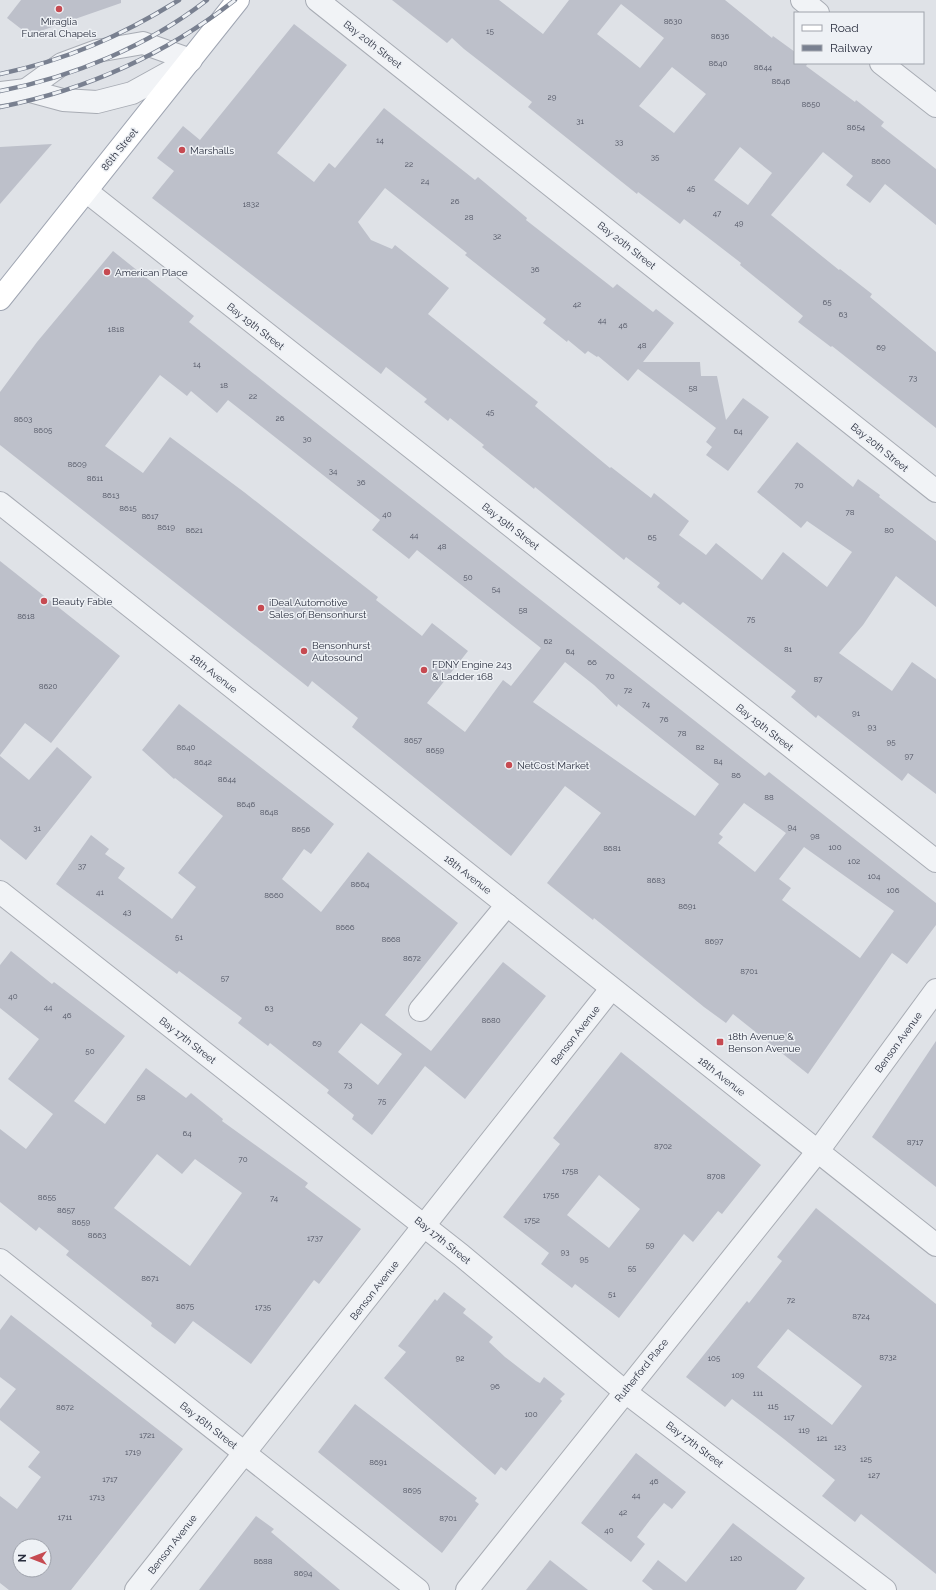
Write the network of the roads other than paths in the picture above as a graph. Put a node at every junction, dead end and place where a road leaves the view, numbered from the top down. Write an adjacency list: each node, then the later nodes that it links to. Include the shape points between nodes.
1 (238, 0): 5 (main road, 86th Street)
2 (317, 0): 12 (street, Bay 20th Street)
3 (802, 0): 4 (street)
4 (817, 12)
5 (191, 60): 7 (street, via 132,93 97,102 63,100); 7 (street, via 144,43 97,51 62,64); 10 (main road, 86th Street)
6 (883, 64): 9 (street)
7 (26, 90): 8 (street)
8 (0, 93)
9 (936, 106)
10 (86, 191): 11 (main road, 86th Street); 14 (street, Bay 19th Street)
11 (0, 299)
12 (936, 491)
13 (0, 503): 16 (street, 18th Avenue)
14 (936, 861)
15 (0, 892): 21 (street, Bay 17th Street)
16 (507, 906): 17 (street, 18th Avenue); 19 (street)
17 (611, 989): 20 (street, 18th Avenue); 21 (street, Benson Avenue)
18 (935, 995): 20 (street, Benson Avenue)
19 (420, 1010)
20 (818, 1151): 22 (street, 18th Avenue); 24 (street, Rutherford Place)
21 (424, 1225): 24 (street, Bay 17th Street); 25 (street, Benson Avenue)
22 (936, 1245)
23 (0, 1260): 25 (street, Bay 16th Street)
24 (624, 1391): 28 (street, Rutherford Place); 29 (street, Bay 17th Street)
25 (244, 1453): 26 (street, Benson Avenue); 27 (street, Bay 16th Street)
26 (136, 1590)
27 (418, 1590)
28 (467, 1590)
29 (885, 1590)

